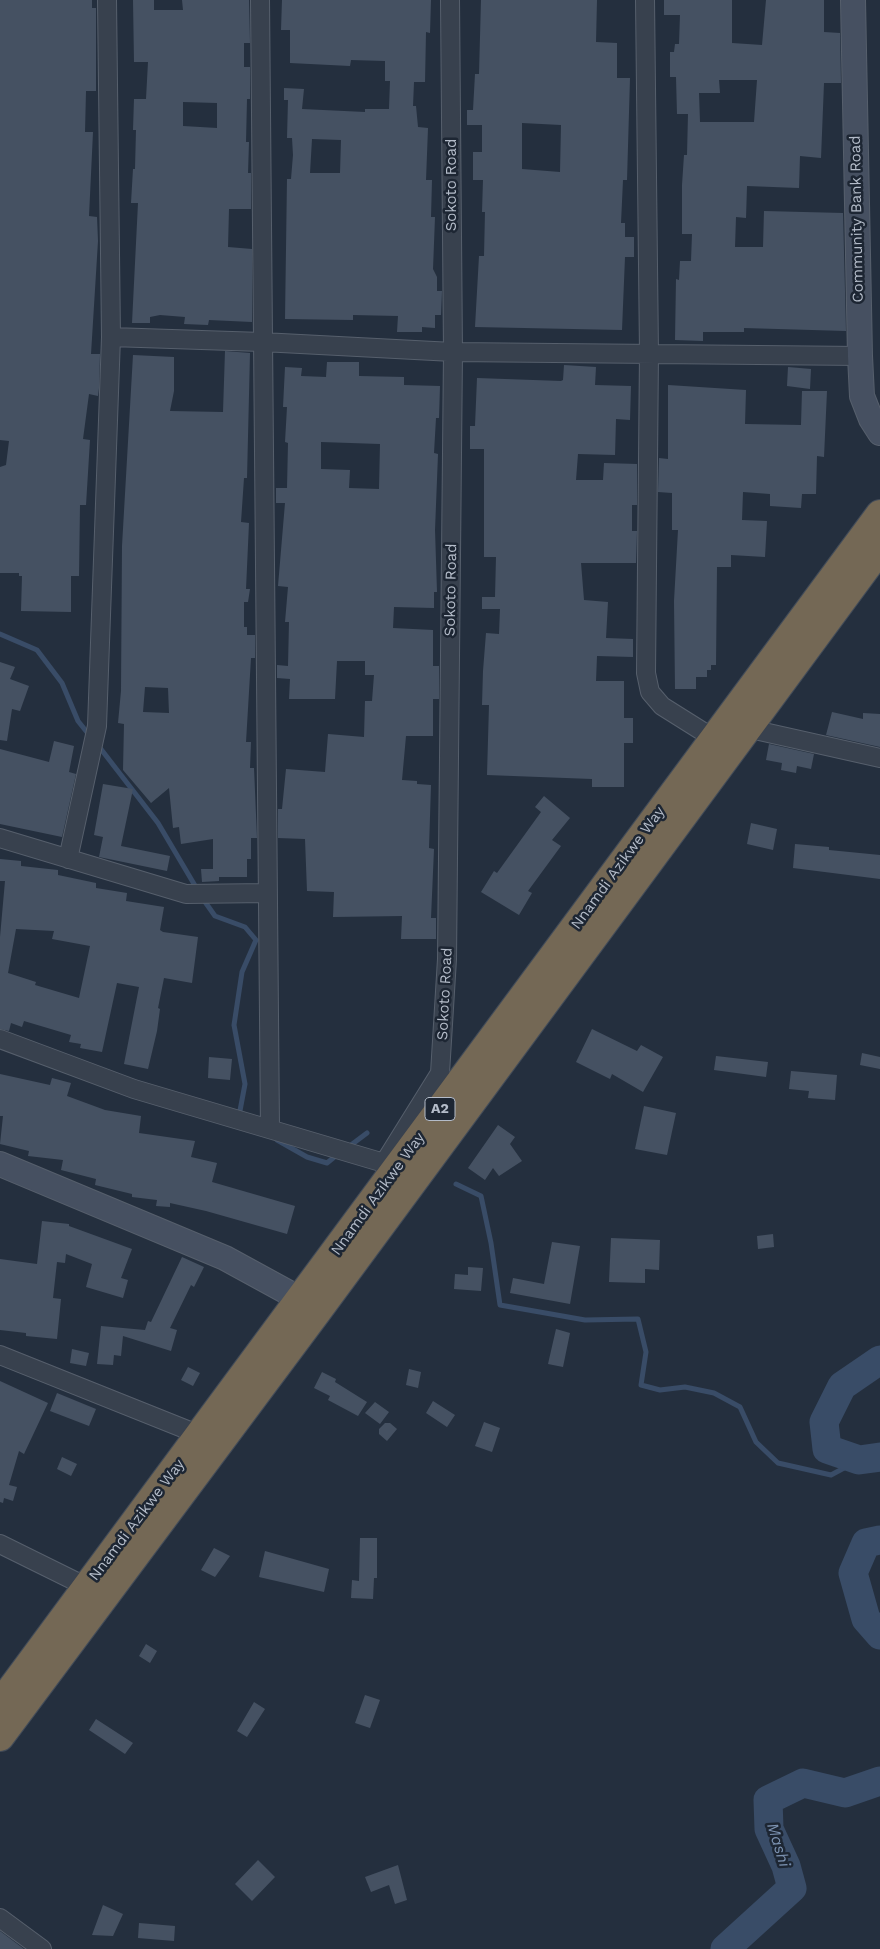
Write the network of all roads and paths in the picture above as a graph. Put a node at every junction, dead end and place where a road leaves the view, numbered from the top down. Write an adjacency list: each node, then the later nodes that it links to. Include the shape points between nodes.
1 (107, 0): 6 (street)
2 (260, 0): 7 (street)
3 (450, 0): 8 (street, Sokoto Road)
4 (645, 0): 9 (street)
5 (853, 0): 10 (street, Community Bank Road)
6 (111, 337): 7 (street); 18 (street, via 97,726)
7 (262, 342): 8 (street); 19 (street)
8 (453, 352): 9 (street); 21 (street, Sokoto Road, via 447,959 440,1073 384,1163)
9 (649, 353): 10 (street); 15 (street, via 646,673 650,692 662,706)
10 (860, 356): 11 (street, Community Bank Road, via 862,396)
11 (880, 433)
12 (880, 514): 15 (highway, Nnamdi Azikwe Way / A2)
13 (880, 549): 14 (highway, Nnamdi Azikwe Way / A2)
14 (746, 728): 16 (street); 23 (highway, Nnamdi Azikwe Way / A2)
15 (713, 738): 23 (highway, Nnamdi Azikwe Way / A2)
16 (880, 758)
17 (0, 838): 18 (street)
18 (68, 859): 19 (street, via 192,894)
19 (267, 893): 21 (street)
20 (0, 1039): 21 (street, via 134,1089)
21 (270, 1128)
22 (0, 1164): 23 (street, via 225,1258)
23 (309, 1306): 25 (highway, Nnamdi Azikwe Way / A2); 29 (highway, Nnamdi Azikwe Way / A2)
24 (0, 1355): 25 (street)
25 (200, 1436): 27 (highway, Nnamdi Azikwe Way / A2)
26 (0, 1544): 27 (street)
27 (87, 1587): 28 (highway, Nnamdi Azikwe Way / A2)
28 (0, 1704)
29 (0, 1737)
30 (0, 1918): 31 (street)
31 (42, 1949)

